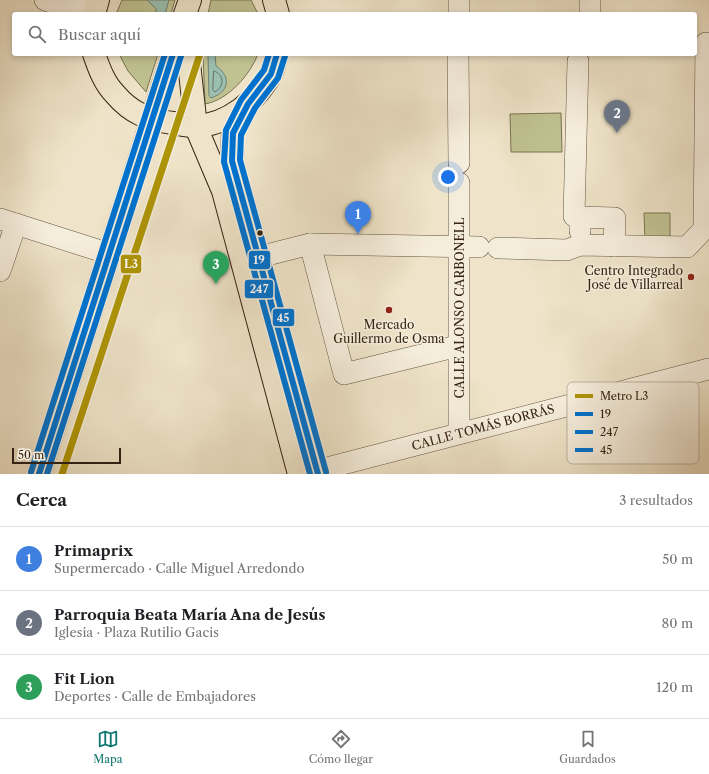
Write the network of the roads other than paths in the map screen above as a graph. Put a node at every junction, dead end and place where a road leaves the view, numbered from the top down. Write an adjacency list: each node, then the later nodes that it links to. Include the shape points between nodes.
1 (45, 0): 6 (street)
2 (190, 0): 7 (main road)
3 (459, 0): 8 (street)
4 (590, 0): 9 (street)
5 (96, 6): 6 (street)
6 (72, 10)
7 (186, 12)
8 (459, 12)
9 (590, 12)
10 (703, 43): 24 (street, via 704,229 687,247)
11 (95, 56): 19 (main road, via 101,74 114,94 132,110)
12 (172, 56): 19 (main road)
13 (188, 56): 20 (main road)
14 (287, 56): 17 (street)
15 (458, 56): 25 (street, CALLE ALONSO CARBONELL, via 459,173)
16 (578, 61): 21 (street)
17 (274, 64): 18 (main road)
18 (248, 104): 20 (main road, via 215,123); 28 (main road, via 233,133 232,161)
19 (152, 121): 20 (main road); 27 (main road)
20 (196, 126): 35 (main road, via 223,191)
21 (577, 212): 24 (street, via 615,218); 26 (street)
22 (8, 222): 27 (street); 29 (street)
23 (310, 244): 25 (street); 28 (street); 30 (street, via 344,374)
24 (614, 246): 26 (street)
25 (479, 247): 26 (street); 30 (street, CALLE ALONSO CARBONELL)
26 (573, 247)
27 (110, 254): 36 (main road)
28 (259, 257): 35 (main road)
29 (0, 271)
30 (458, 346): 34 (street, CALLE ALONSO CARBONELL)
31 (709, 369): 32 (street, CALLE TOMÁS BORRÁS)
32 (658, 382)
33 (567, 405): 34 (street, CALLE TOMÁS BORRÁS)
34 (459, 433): 35 (street, CALLE TOMÁS BORRÁS)
35 (309, 473)
36 (39, 474)

